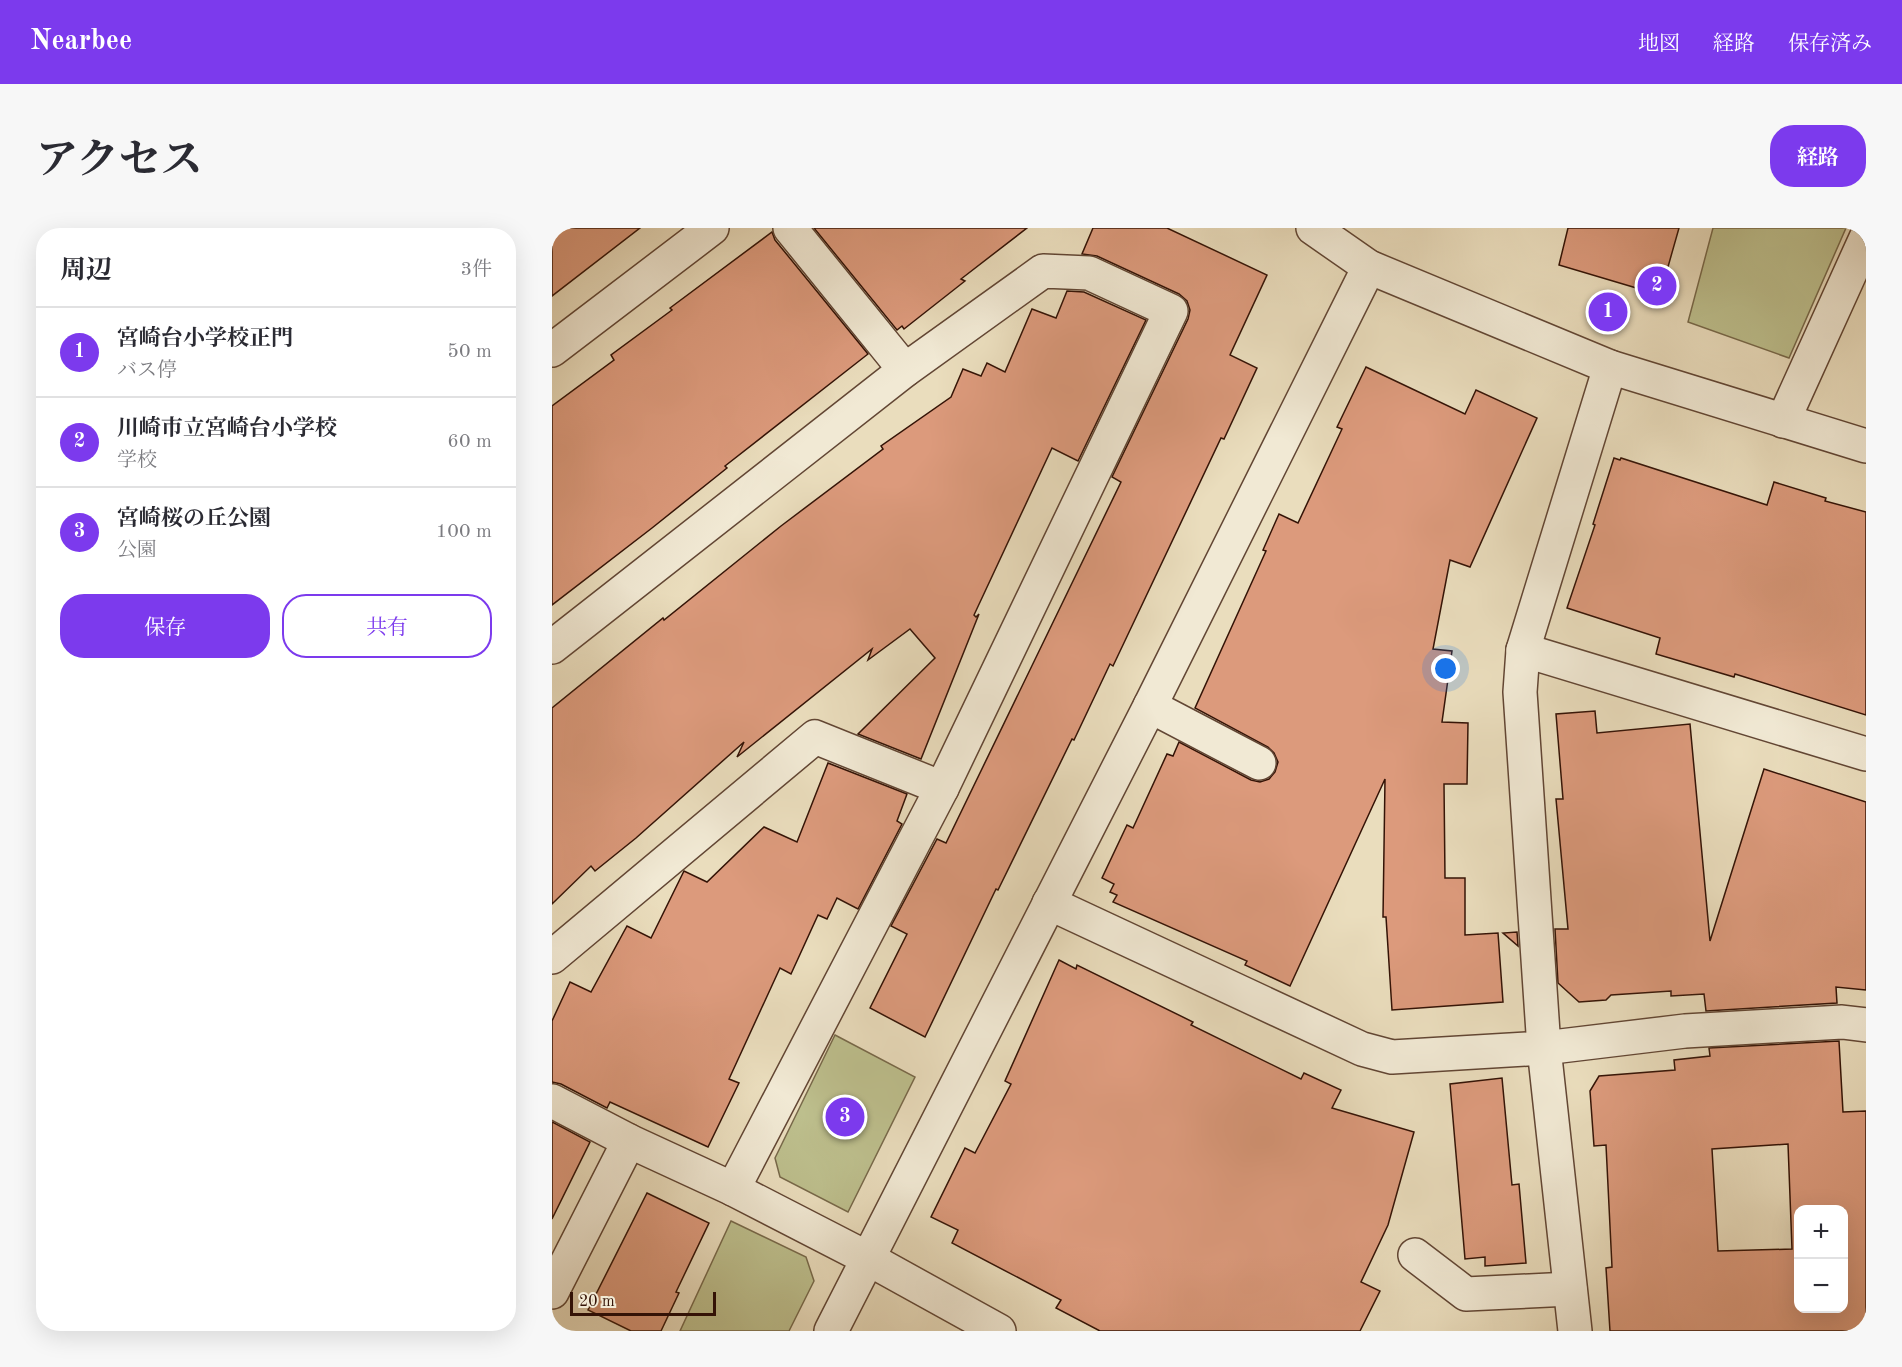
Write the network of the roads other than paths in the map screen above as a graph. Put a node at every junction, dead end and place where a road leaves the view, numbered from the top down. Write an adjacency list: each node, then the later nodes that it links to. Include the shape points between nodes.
1 (712, 228): 6 (street)
2 (790, 228): 8 (street)
3 (1313, 228): 5 (street)
4 (1866, 238): 9 (street)
5 (1369, 267): 7 (street); 13 (street)
6 (552, 350)
7 (1610, 367): 9 (street); 12 (street)
8 (905, 370): 11 (street); 16 (street, via 1042,271 1089,273 1171,311)
9 (1783, 421): 10 (street)
10 (1866, 446)
11 (552, 647)
12 (1523, 650): 14 (street); 20 (street, via 1521,692)
13 (1150, 706): 15 (street); 17 (street)
14 (1866, 754)
15 (1259, 763)
16 (942, 788): 18 (street, via 815,737); 23 (street)
17 (1049, 903): 20 (street, via 1362,1049 1392,1057); 25 (street)
18 (552, 957)
19 (1866, 1024): 20 (street, via 1685,1031)
20 (1544, 1048): 26 (street)
21 (552, 1101): 22 (street)
22 (629, 1141): 23 (street); 27 (street)
23 (733, 1188): 25 (street)
24 (1415, 1255): 26 (street, via 1466,1294)
25 (867, 1258): 28 (street); 29 (street)
26 (1570, 1289): 30 (street)
27 (552, 1292)
28 (831, 1331)
29 (999, 1331)
30 (1575, 1331)

